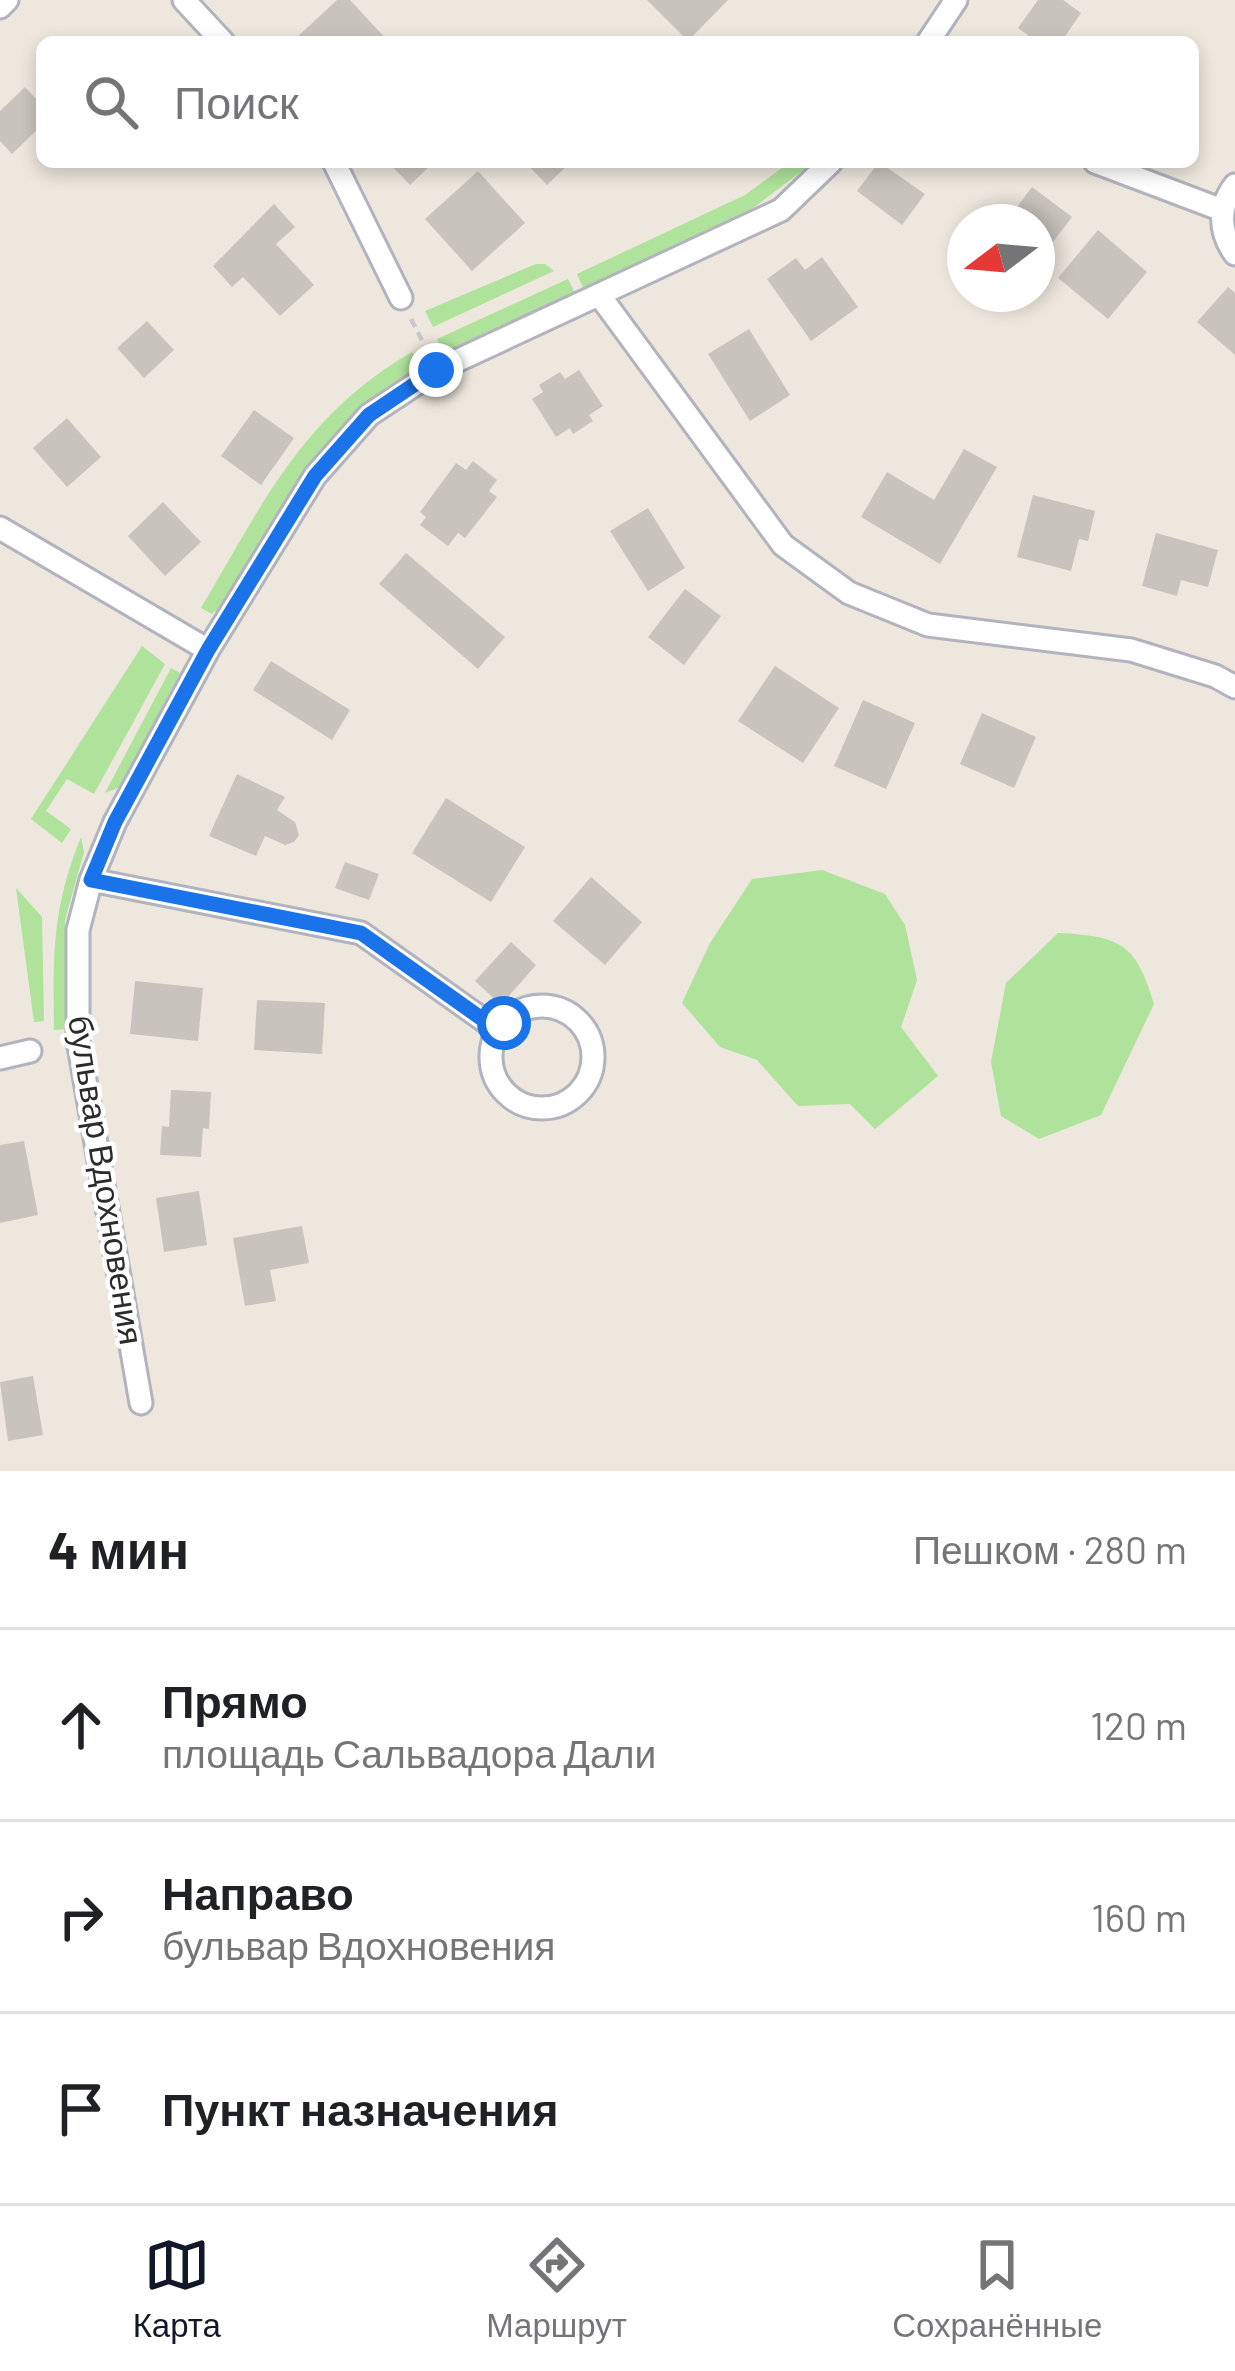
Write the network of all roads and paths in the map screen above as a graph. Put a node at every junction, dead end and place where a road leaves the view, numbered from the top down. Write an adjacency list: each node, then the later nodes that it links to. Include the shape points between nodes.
1 (8, 0): 4 (street)
2 (184, 0): 5 (street)
3 (956, 0): 6 (street)
4 (0, 7)
5 (217, 36)
6 (932, 36)
7 (337, 168): 14 (street)
8 (825, 168): 13 (street, бульвар Вдохновения, via 781,210)
9 (1111, 168): 11 (street)
10 (1235, 185): 11 (street)
11 (1222, 209): 12 (street)
12 (1235, 254)
13 (600, 296): 15 (street, бульвар Вдохновения); 18 (street, via 783,545 849,593 928,625 1131,650)
14 (401, 298): 15 (path)
15 (436, 370): 17 (street, бульвар Вдохновения, via 369,415 315,476)
16 (0, 528): 17 (street)
17 (208, 650): 19 (street, бульвар Вдохновения)
18 (1235, 687)
19 (91, 880): 20 (street, via 361,933); 23 (street, бульвар Вдохновения, via 77,930 78,1040)
20 (499, 1031): 20 (street, via 534,1007 567,1013 589,1038 585,1085 543,1108 512,1099 493,1072)
21 (30, 1051): 22 (street)
22 (0, 1058)
23 (141, 1403)

